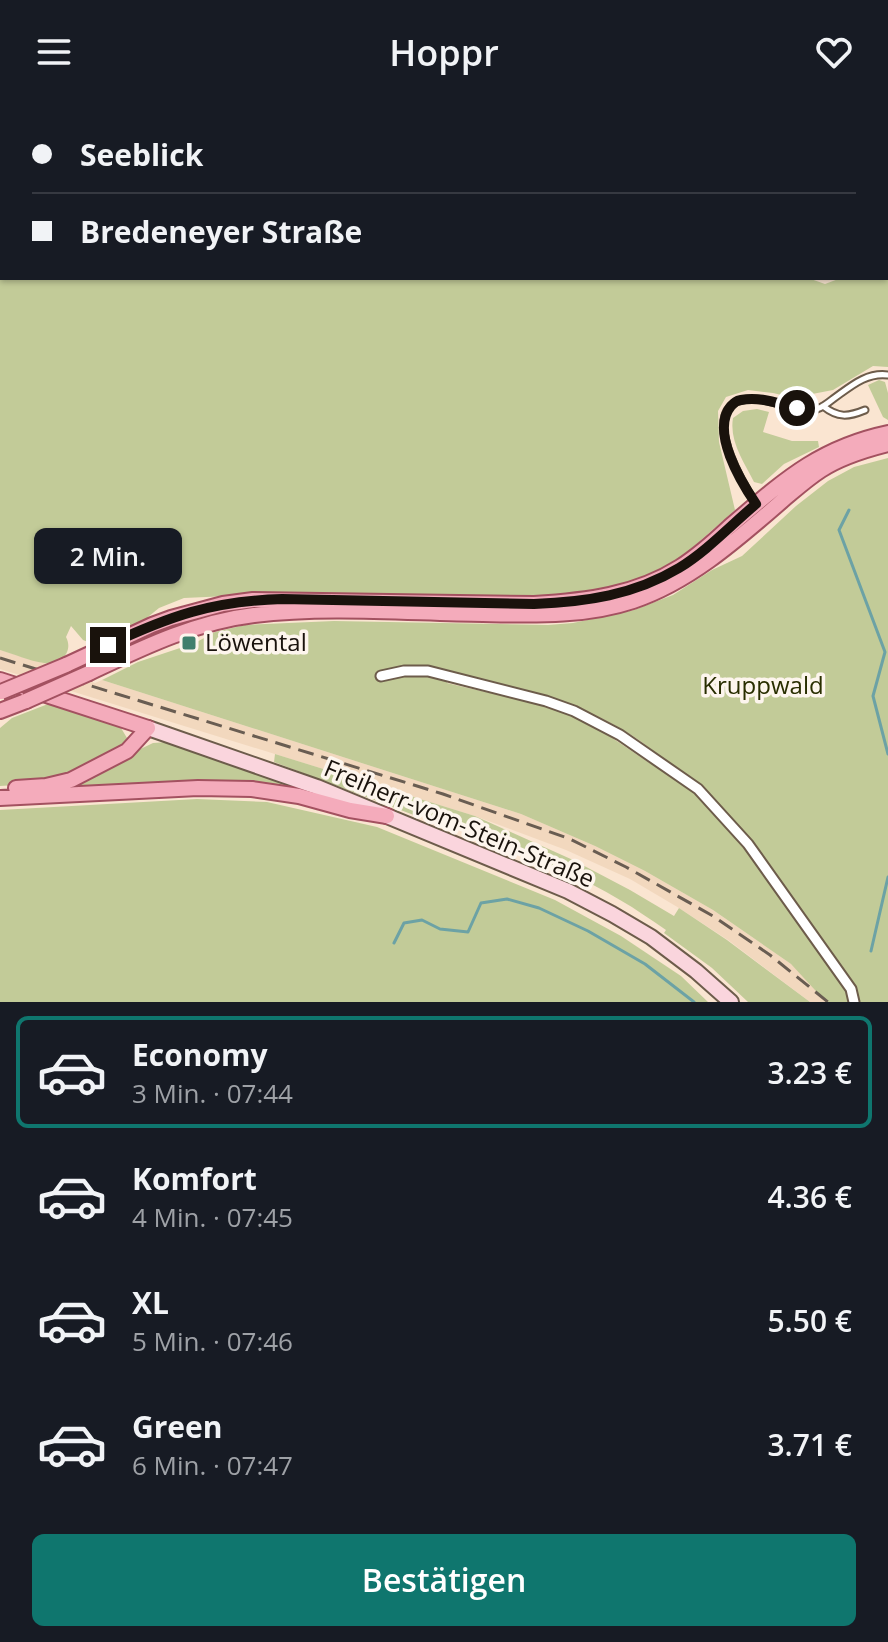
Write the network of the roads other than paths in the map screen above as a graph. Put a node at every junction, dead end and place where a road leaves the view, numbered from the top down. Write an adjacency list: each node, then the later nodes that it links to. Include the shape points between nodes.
1 (888, 375): 2 (lane, via 857,381)
2 (823, 406): 3 (lane, via 839,416); 6 (lane, via 741,400 726,413 724,437)
3 (865, 410)
4 (888, 433): 6 (main road, via 831,451 787,478)
5 (888, 444): 6 (main road, via 845,457)
6 (760, 510): 8 (main road, bridge, via 681,567 601,598 534,604 282,599 223,604 152,625 66,665); 9 (main road, bridge, via 687,576 603,609 535,615 320,611 228,619 141,649)
7 (381, 676): 15 (street, via 428,671 546,701 620,735 659,761 698,789 748,844 851,989)
8 (0, 688): 10 (main road)
9 (0, 711)
10 (148, 728): 11 (main road, via 127,751 71,780); 13 (main road, Freiherr-vom-Stein-Straße)
11 (0, 789)
12 (0, 798): 13 (main road, via 252,789)
13 (387, 816): 14 (main road, Freiherr-vom-Stein-Straße, via 612,914 685,962)
14 (731, 1002)
15 (854, 1002)

